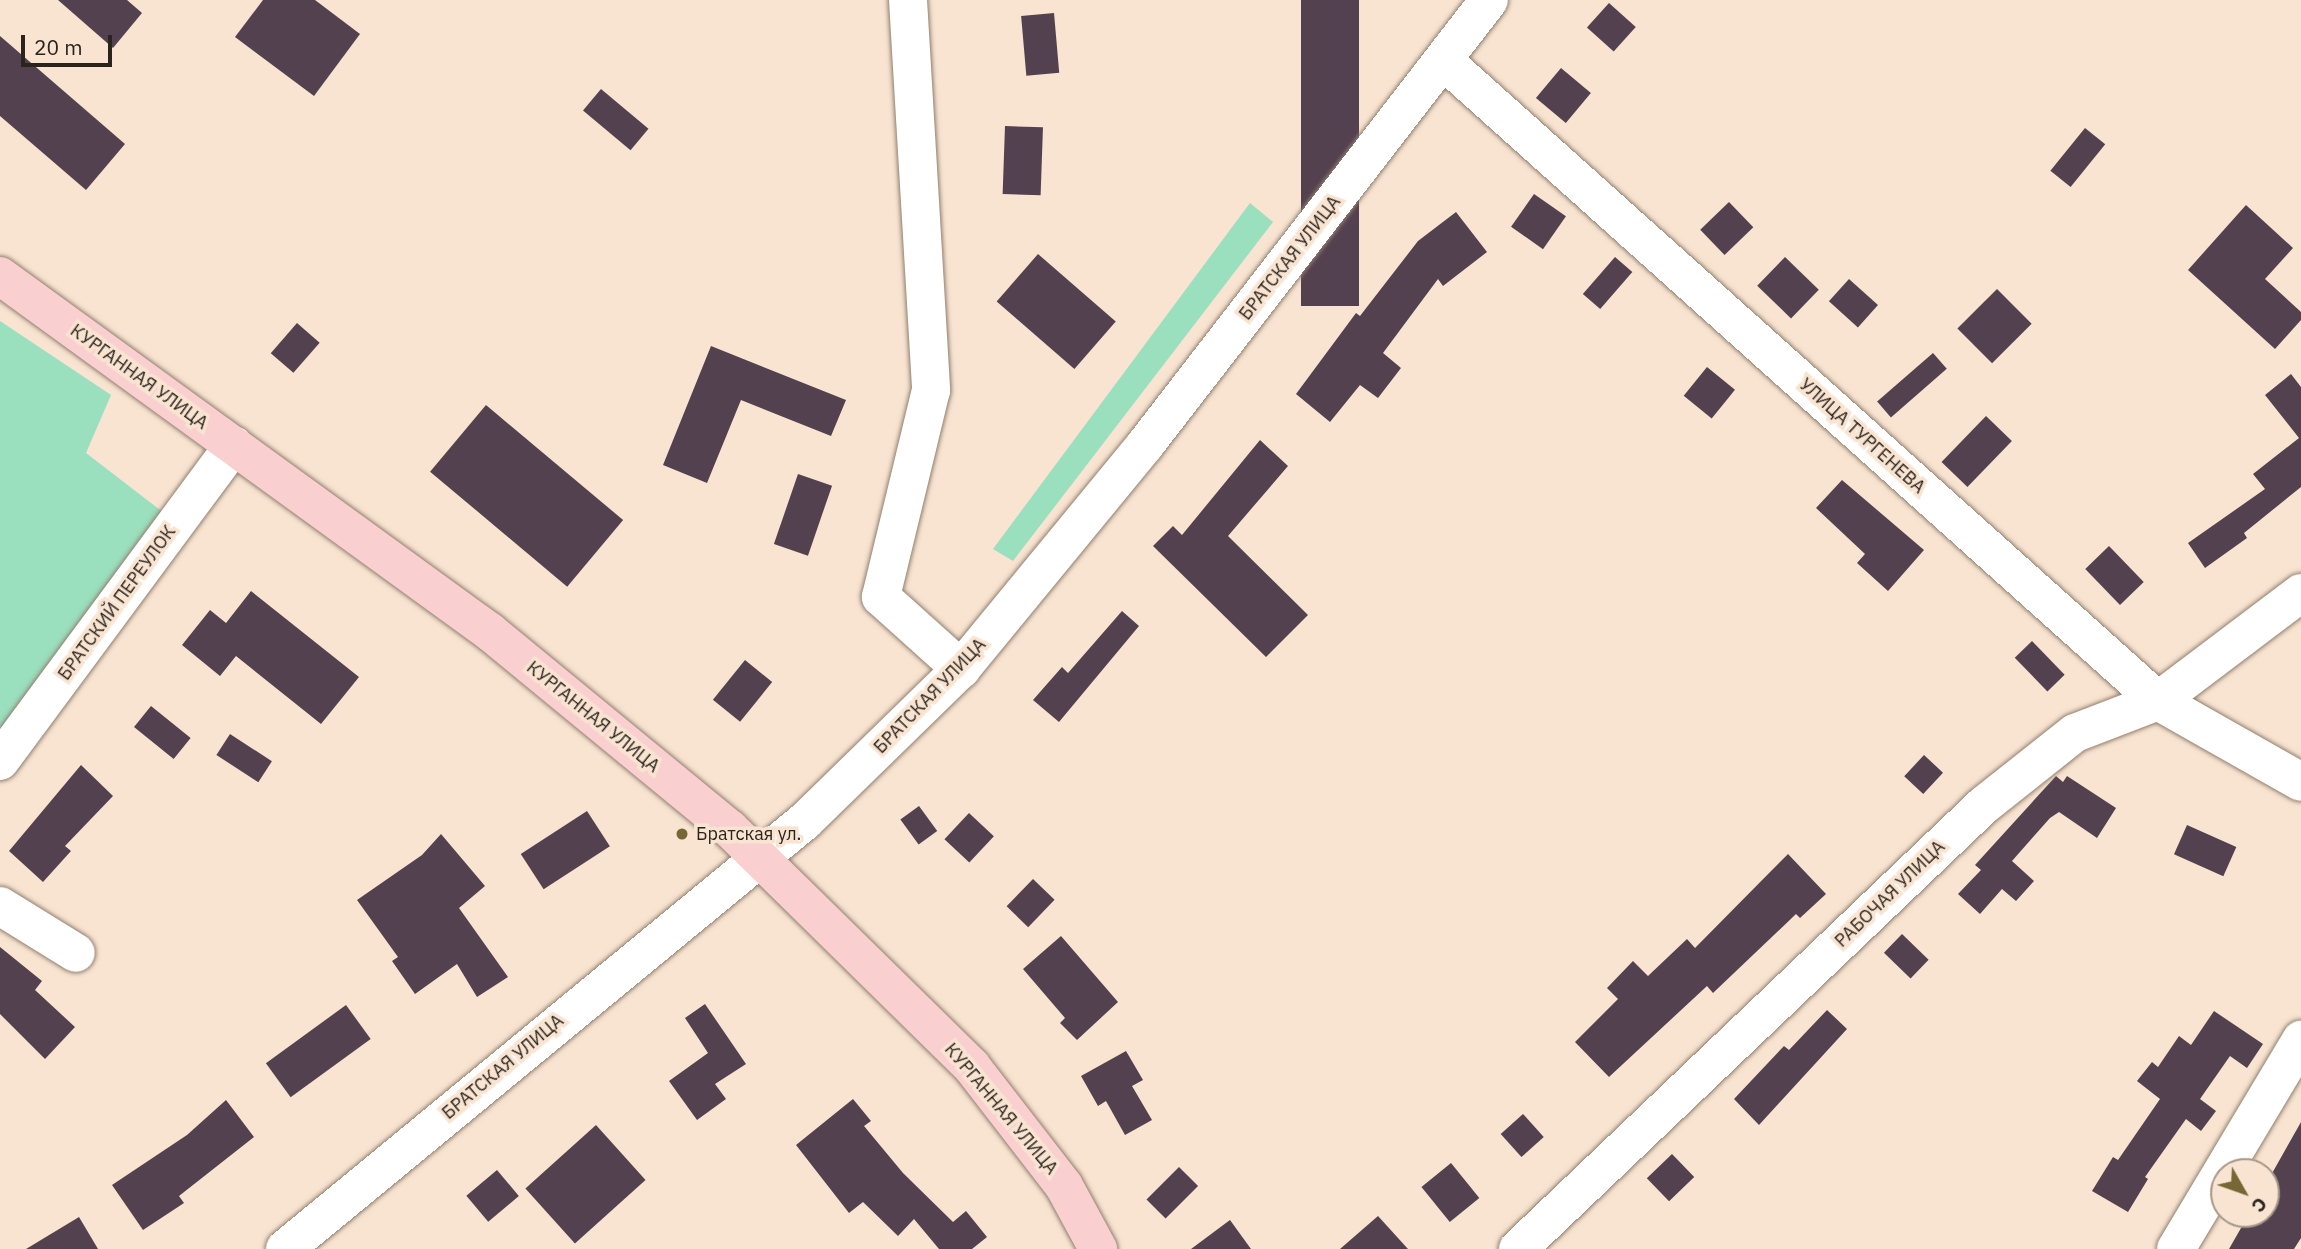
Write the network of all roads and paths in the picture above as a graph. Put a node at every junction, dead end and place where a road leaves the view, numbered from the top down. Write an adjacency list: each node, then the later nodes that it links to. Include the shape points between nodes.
1 (908, 0): 7 (street, via 931,390 881,597)
2 (1489, 0): 3 (street, БРАТСКАЯ УЛИЦА)
3 (1444, 61): 7 (street, БРАТСКАЯ УЛИЦА, via 1145,445); 8 (street, УЛИЦА ТУРГЕНЕВА)
4 (0, 276): 5 (main road, КУРГАННАЯ УЛИЦА)
5 (234, 445): 9 (street, БРАТСКИЙ ПЕРЕУЛОК); 11 (main road, КУРГАННАЯ УЛИЦА, via 490,632)
6 (2301, 593): 8 (street, РАБОЧАЯ УЛИЦА)
7 (961, 669): 11 (street, БРАТСКАЯ УЛИЦА, via 806,821)
8 (2158, 701): 10 (street, УЛИЦА ТУРГЕНЕВА); 17 (street, РАБОЧАЯ УЛИЦА, via 2075,733 1984,805)
9 (0, 761)
10 (2301, 782)
11 (760, 856): 15 (street, БРАТСКАЯ УЛИЦА); 16 (main road, КУРГАННАЯ УЛИЦА, via 972,1067 1064,1186)
12 (0, 906): 13 (street)
13 (76, 953)
14 (2301, 1040): 18 (street)
15 (285, 1249)
16 (1098, 1249)
17 (1518, 1249)
18 (2176, 1249)

